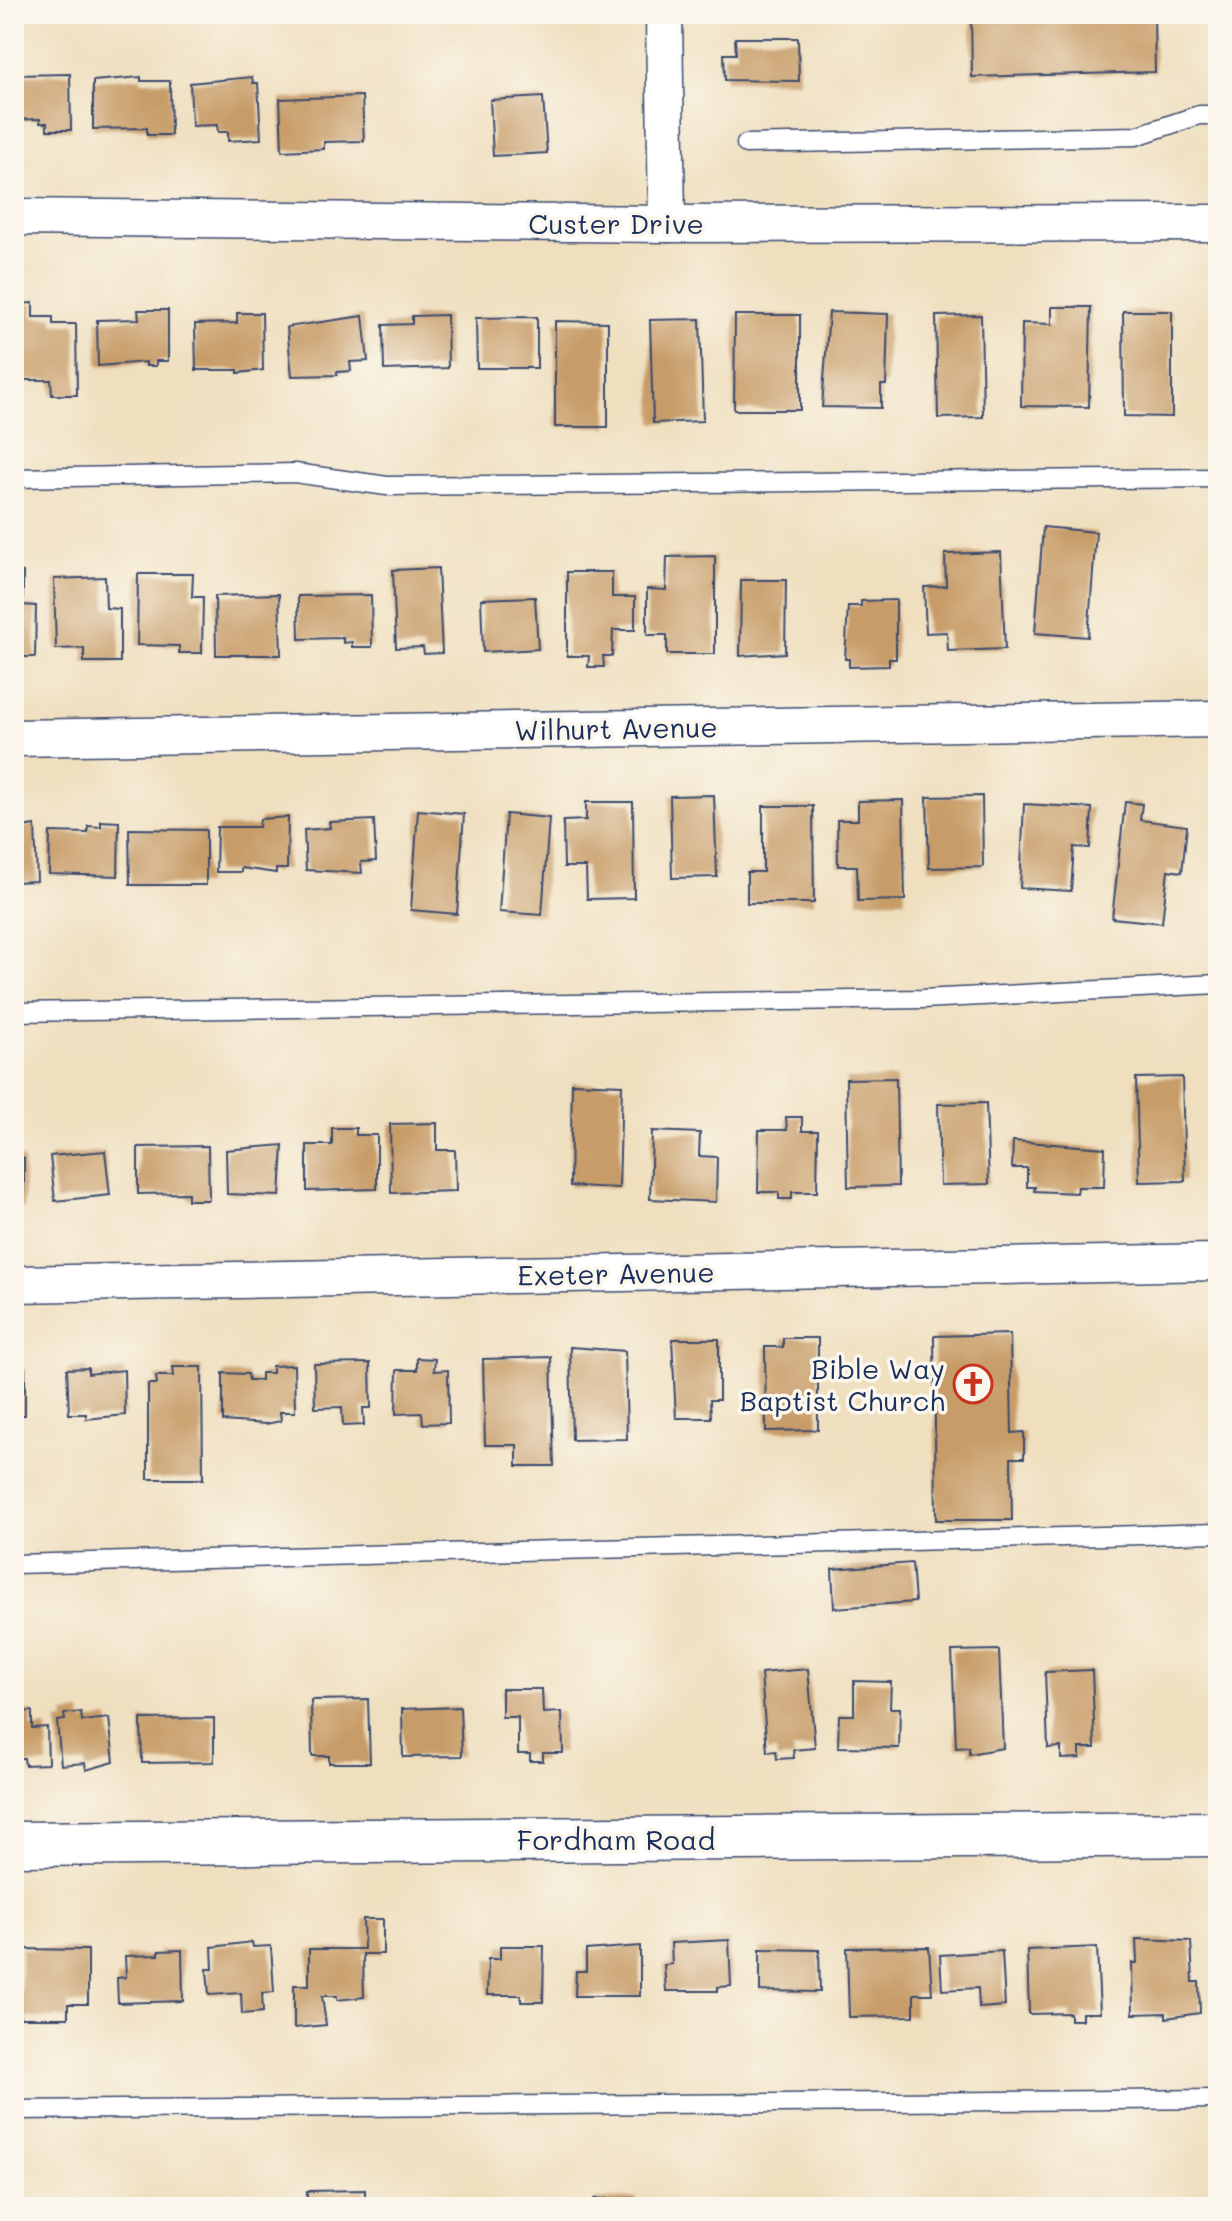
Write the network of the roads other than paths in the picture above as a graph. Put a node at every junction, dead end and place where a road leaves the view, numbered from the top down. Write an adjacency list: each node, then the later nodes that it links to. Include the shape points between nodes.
1 (664, 14): 6 (street)
2 (1218, 115): 3 (lane, via 1199,115 1136,136)
3 (746, 144)
4 (14, 217): 6 (street, Custer Drive)
5 (1218, 223): 6 (street, Custer Drive)
6 (667, 224)
7 (14, 478): 8 (lane, via 295,473 387,486)
8 (1218, 478)
9 (1218, 719): 10 (street, Wilhurt Avenue)
10 (14, 738)
11 (1218, 984): 12 (lane, via 906,999)
12 (14, 1012)
13 (1218, 1262): 14 (street, Exeter Avenue)
14 (14, 1284)
15 (1218, 1533): 16 (lane)
16 (14, 1564)
17 (1218, 1834): 18 (street, Fordham Road)
18 (14, 1844)
19 (1218, 2099): 20 (lane)
20 (14, 2110)

